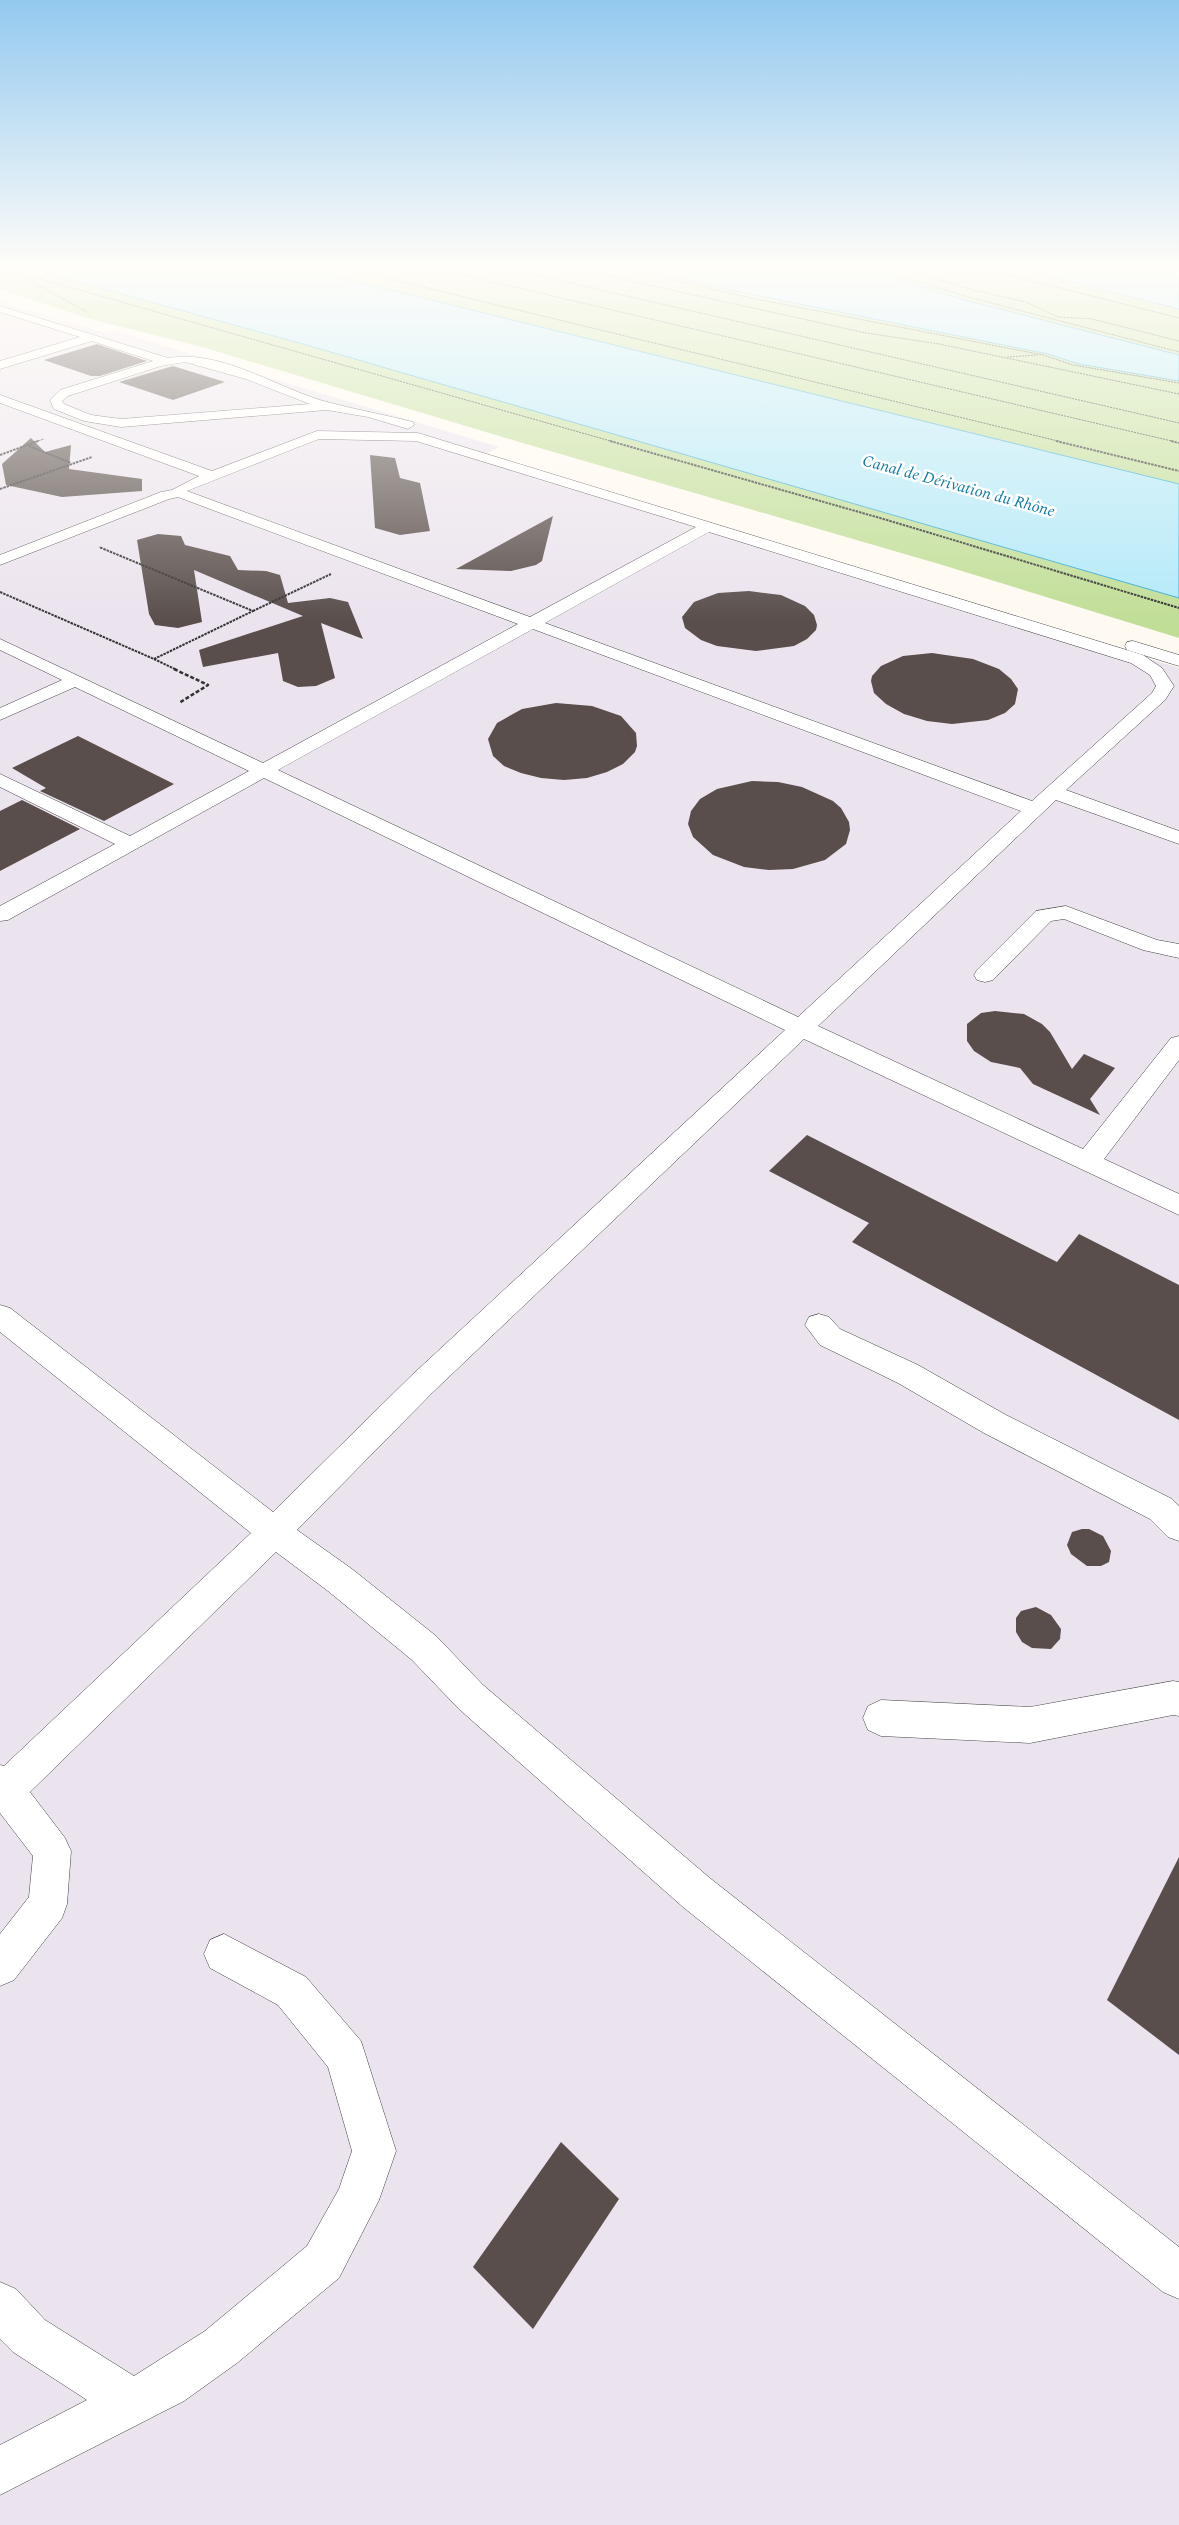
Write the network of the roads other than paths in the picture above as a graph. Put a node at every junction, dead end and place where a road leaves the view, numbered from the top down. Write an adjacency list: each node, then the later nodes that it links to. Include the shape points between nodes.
1 (88, 386): 4 (street, via 64,393 56,400)
2 (275, 386): 5 (street)
3 (0, 399): 6 (street)
4 (58, 406): 6 (street); 7 (street, via 75,416)
5 (327, 406): 7 (street); 17 (street, via 370,414)
6 (36, 412): 8 (street)
7 (109, 422): 8 (street, via 144,436)
8 (85, 429): 11 (street)
9 (294, 442): 10 (street); 11 (street); 13 (street, via 328,434 418,437)
10 (223, 456)
11 (213, 476): 12 (street, via 179,490)
12 (179, 493): 14 (street, via 158,498); 15 (street)
13 (710, 526): 15 (street); 19 (street, via 1137,659 1156,672)
14 (0, 560)
15 (532, 624): 21 (street); 24 (street)
16 (0, 644): 18 (street)
17 (1179, 661)
18 (76, 680): 20 (street); 21 (street)
19 (1171, 694): 23 (street)
20 (0, 715)
21 (264, 771): 26 (street); 30 (street)
22 (0, 780): 26 (street)
23 (1052, 792): 24 (street); 25 (street)
24 (1034, 810): 30 (street)
25 (1179, 838)
26 (131, 844): 27 (street)
27 (0, 915)
28 (1179, 951): 29 (street, via 1151,945 1066,912 1044,916)
29 (985, 975)
30 (801, 1028): 32 (street); 37 (street, via 422,1384)
31 (1179, 1044): 32 (street)
32 (1087, 1162): 33 (street)
33 (1179, 1205)
34 (2, 1321): 37 (street)
35 (819, 1325): 36 (street, via 830,1337 908,1374 995,1424 1160,1509)
36 (1179, 1527)
37 (274, 1532): 40 (street); 43 (street, via 424,1648 471,1697 697,1893)
38 (1179, 1699): 39 (street, via 1030,1725)
39 (881, 1718)
40 (2, 1789): 42 (street, via 52,1851 48,1904)
41 (224, 1954): 45 (street, via 292,1992 346,2056 374,2151 357,2200 323,2262 220,2347 168,2384)
42 (0, 1966)
43 (1179, 2276)
44 (0, 2305): 45 (street, via 29,2336)
45 (134, 2402): 46 (street)
46 (0, 2471)

